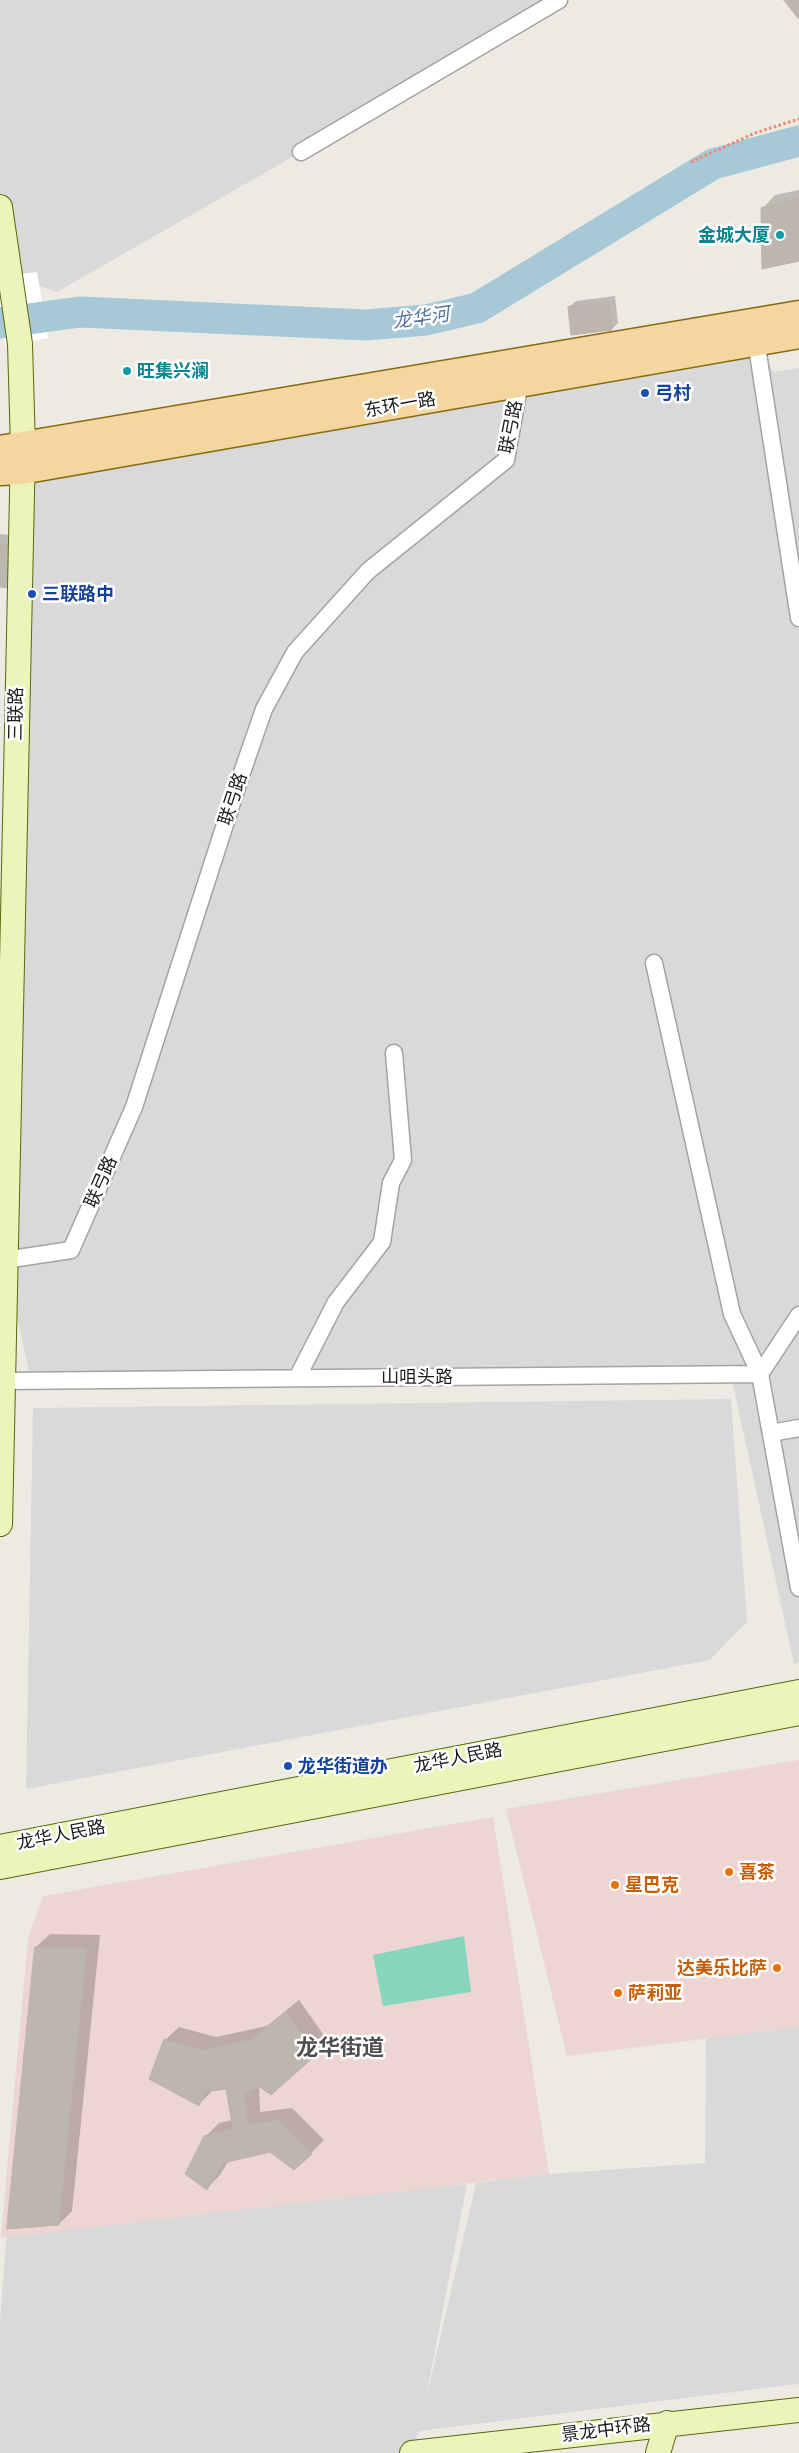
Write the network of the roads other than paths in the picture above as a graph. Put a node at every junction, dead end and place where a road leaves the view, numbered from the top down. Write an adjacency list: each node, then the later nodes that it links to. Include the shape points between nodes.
1 (559, 0): 2 (street)
2 (301, 152)
3 (0, 207): 8 (street, 三联路, via 20,344)
4 (799, 314): 5 (main road, 东环一路)
5 (754, 332): 6 (main road, 东环一路); 7 (main road, 东环一路); 9 (street)
6 (799, 335)
7 (521, 373): 8 (main road, 东环一路); 12 (street, 联弓路, via 506,460 368,571 295,652 264,709 134,1107 71,1250)
8 (11, 460): 12 (street, 三联路)
9 (799, 618)
10 (654, 963): 14 (street, via 732,1314)
11 (394, 1053): 15 (street, via 403,1160 391,1183 382,1242 336,1302)
12 (5, 1260): 16 (street, 三联路)
13 (797, 1316): 14 (street)
14 (760, 1374): 15 (street, 山咀头路); 18 (street)
15 (298, 1378): 16 (street, 山咀头路)
16 (3, 1381): 19 (street, 三联路)
17 (799, 1428): 18 (street)
18 (771, 1433): 20 (street)
19 (0, 1524)
20 (799, 1588)
21 (799, 1692): 23 (street, 龙华人民路)
22 (799, 1713): 24 (street, 龙华人民路)
23 (0, 1847)
24 (0, 1867)
25 (799, 2410): 26 (street, 景龙中环路)
26 (667, 2423): 27 (street, 景龙中环路); 28 (street)
27 (412, 2453)
28 (658, 2453)

